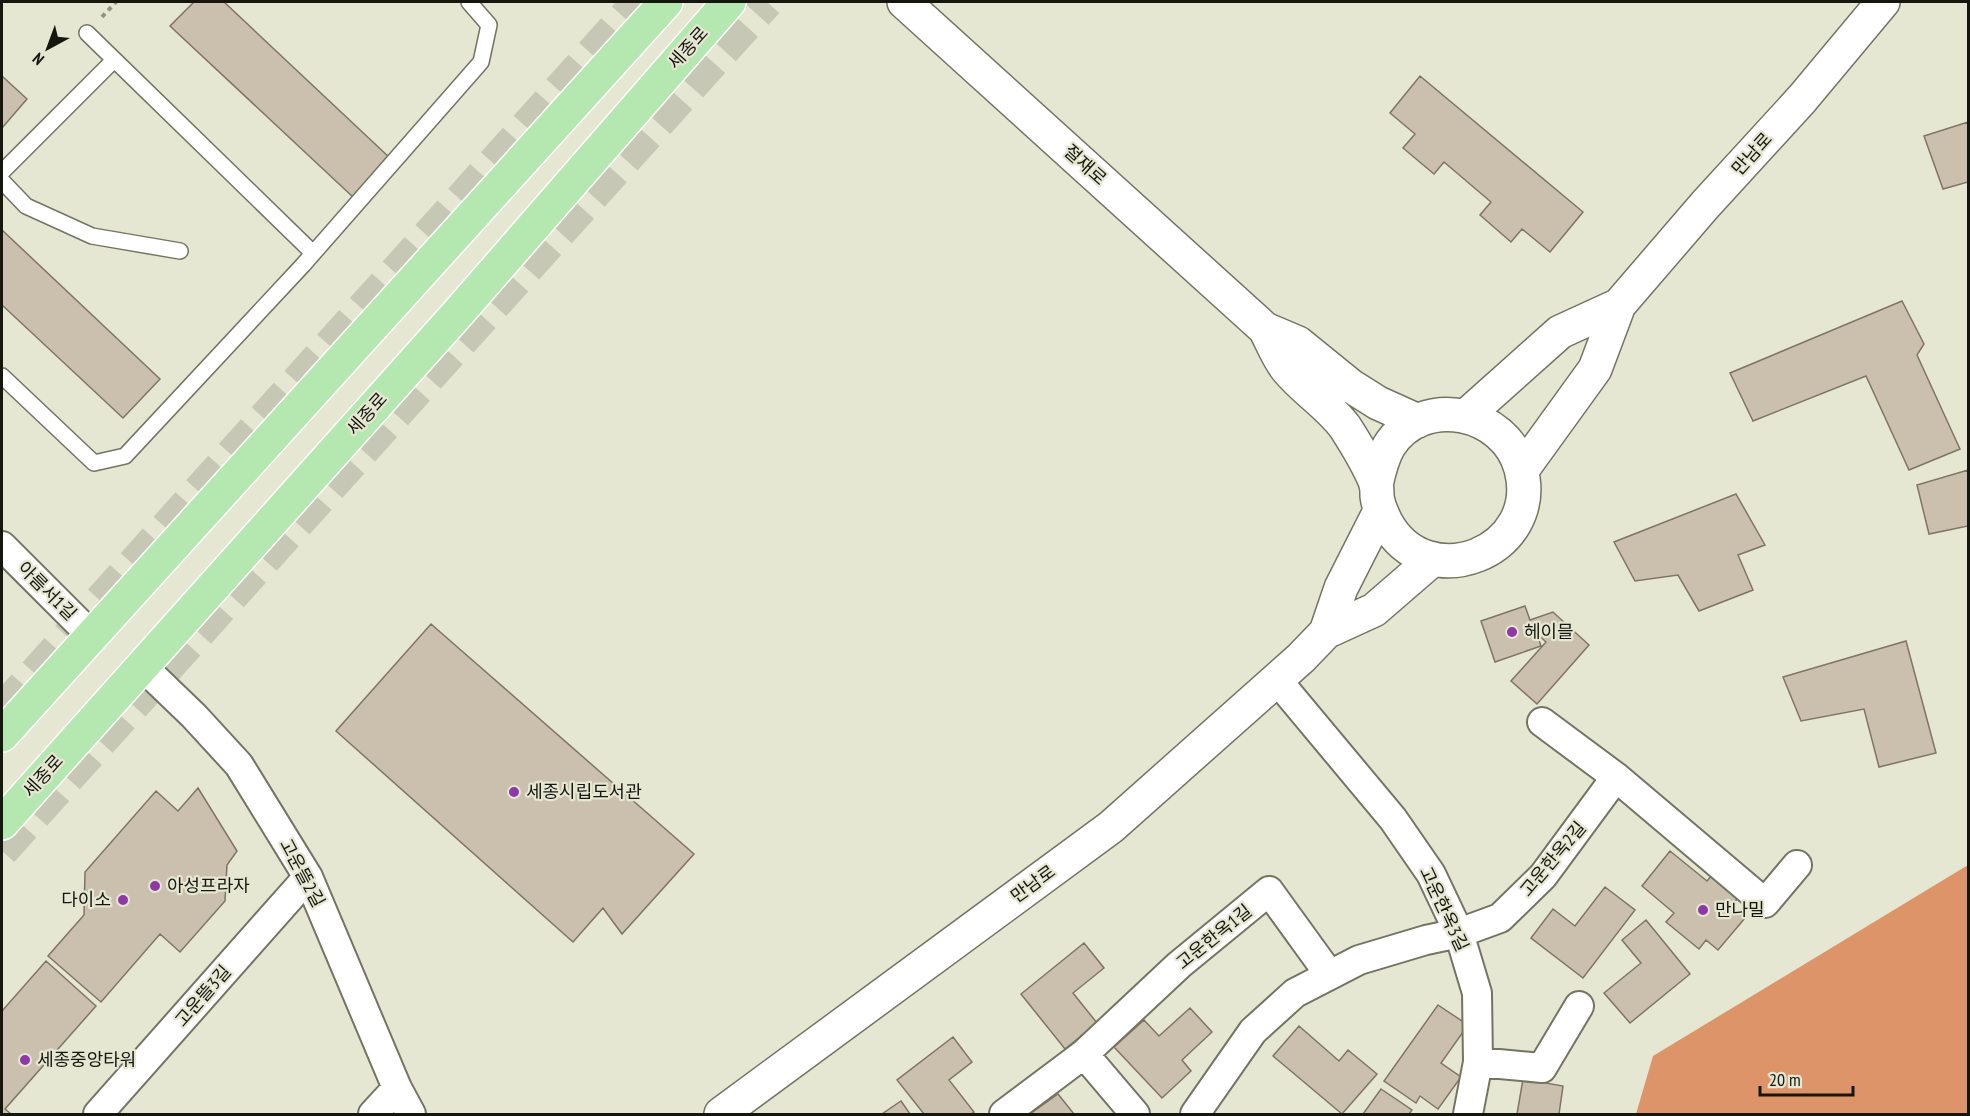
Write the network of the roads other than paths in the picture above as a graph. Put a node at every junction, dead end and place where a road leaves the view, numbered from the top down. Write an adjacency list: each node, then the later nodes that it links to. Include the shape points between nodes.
1 (469, 2): 11 (lane, via 489,25 481,62)
2 (666, 2): 22 (main road)
3 (729, 2): 23 (main road, 세종로, via 459,312)
4 (904, 2): 13 (street, 절재로)
5 (1883, 2): 12 (street, 만남로)
6 (87, 33): 7 (lane)
7 (114, 60): 8 (lane); 11 (lane)
8 (2, 172)
9 (2, 181): 10 (lane, via 26,206 92,236)
10 (180, 251)
11 (313, 253): 14 (lane, via 125,456 94,463)
12 (1619, 305): 15 (street, via 1560,332); 17 (street, via 1595,369)
13 (1265, 329): 16 (street, via 1298,343 1378,403); 18 (street, via 1286,368 1344,425)
14 (2, 376)
15 (1466, 416): 16 (street, via 1440,414); 17 (street, via 1502,435)
16 (1418, 421): 18 (street, via 1390,444 1380,463)
17 (1522, 470): 20 (street, via 1522,503 1503,540 1483,554 1458,561)
18 (1378, 498): 20 (street, via 1392,532 1410,550); 21 (street)
19 (2, 546): 22 (street, 아름서1길)
20 (1433, 560): 21 (street, via 1374,610)
21 (1326, 633): 24 (street, 만남로)
22 (92, 636): 26 (main road)
23 (141, 665): 28 (main road, 세종로); 30 (street, 고운뜰2길, via 238,765)
24 (1276, 680): 31 (street, 고운한옥3길, via 1393,819 1431,874); 37 (street, 만남로, via 1111,827)
25 (1542, 722): 27 (street)
26 (2, 735)
27 (1616, 777): 29 (street, via 1765,903); 31 (street, 고운한옥2길, via 1543,876 1500,918)
28 (2, 823)
29 (1797, 865)
30 (308, 877): 36 (street, 고운뜰2길); 38 (street, 고운뜰3길)
31 (1459, 933): 32 (street, 고운한옥2길, via 1359,960); 35 (street, 고운한옥3길, via 1477,993)
32 (1329, 975): 34 (street, 고운한옥1길, via 1269,891 1179,965); 43 (street, 고운한옥2길, via 1295,993 1253,1031)
33 (1579, 1006): 35 (street, via 1542,1068)
34 (1084, 1054): 41 (street, 고운한옥1길); 42 (street)
35 (1479, 1062): 44 (street, 고운한옥3길)
36 (397, 1088): 39 (street); 40 (street, 고운뜰2길)
37 (725, 1113)
38 (98, 1114)
39 (373, 1114)
40 (411, 1114)
41 (1004, 1114)
42 (1135, 1114)
43 (1195, 1114)
44 (1468, 1114)

